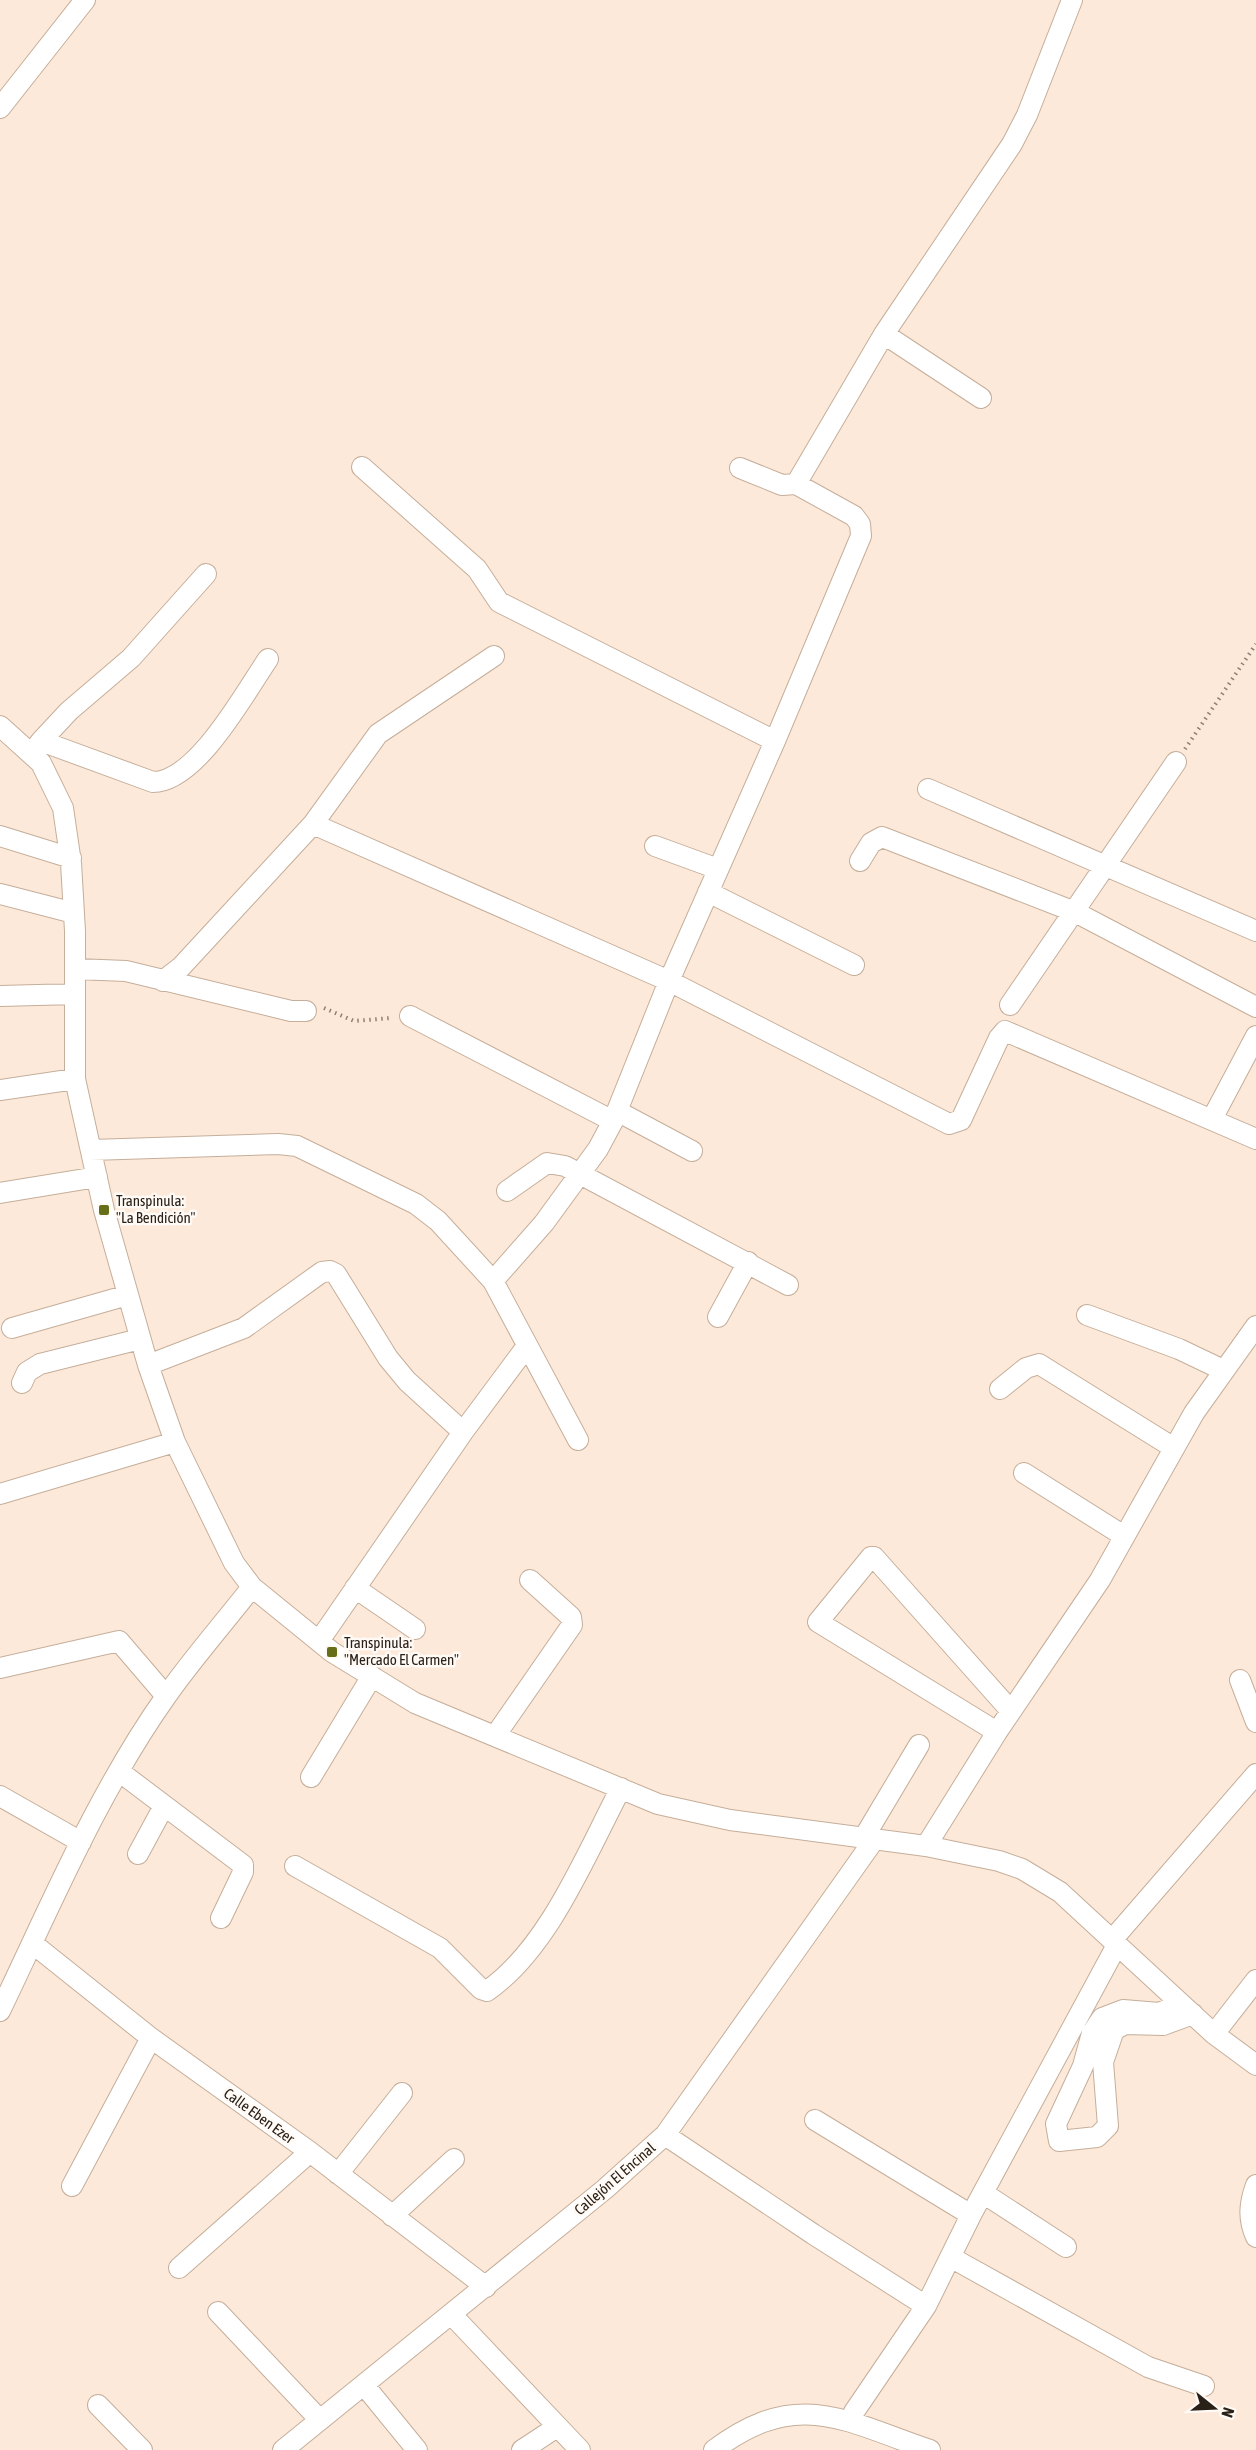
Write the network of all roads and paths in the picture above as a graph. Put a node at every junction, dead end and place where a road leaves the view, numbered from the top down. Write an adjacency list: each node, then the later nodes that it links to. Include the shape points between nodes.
1 (85, 0): 3 (street)
2 (1072, 0): 4 (street, via 1012,144)
3 (0, 108)
4 (884, 334): 5 (street); 8 (street)
5 (981, 398)
6 (362, 467): 14 (street, via 477,569 499,602)
7 (740, 468): 8 (street, via 782,485)
8 (796, 484): 14 (street, via 854,516 860,524 861,536)
9 (206, 574): 15 (street, via 138,651 69,711)
10 (1256, 644): 16 (path)
11 (494, 656): 18 (street, via 378,734)
12 (268, 659): 15 (street, via 205,750 159,782)
13 (0, 726): 15 (street)
14 (775, 741): 24 (street)
15 (36, 747): 21 (street, via 58,793)
16 (1176, 762): 23 (street)
17 (928, 789): 23 (street)
18 (314, 825): 32 (street, via 181,967); 33 (street)
19 (0, 836): 21 (street)
20 (655, 846): 24 (street)
21 (70, 858): 28 (street)
22 (860, 861): 27 (street, via 871,843 882,837)
23 (1106, 867): 27 (street); 29 (street)
24 (718, 869): 25 (street)
25 (708, 892): 30 (street); 33 (street)
26 (0, 894): 28 (street)
27 (1075, 912): 36 (street); 37 (street)
28 (74, 913): 31 (street)
29 (1256, 931)
30 (855, 965)
31 (76, 969): 32 (street, via 126,971); 34 (street)
32 (163, 981): 38 (street, via 291,1011)
33 (669, 981): 43 (street); 44 (street, via 949,1124 961,1120 1005,1031)
34 (75, 994): 35 (street); 41 (street)
35 (0, 996)
36 (1010, 1005)
37 (1256, 1007)
38 (306, 1011): 39 (path, via 326,1008 354,1021 366,1022)
39 (410, 1016): 43 (street)
40 (1256, 1036): 44 (street)
41 (75, 1079): 42 (street); 46 (street)
42 (0, 1090)
43 (615, 1116): 47 (street); 48 (street)
44 (1212, 1119): 45 (street)
45 (1256, 1139)
46 (90, 1150): 49 (street); 53 (street, via 297,1146 416,1204 438,1221)
47 (692, 1151)
48 (580, 1175): 50 (street, via 565,1166 547,1163); 52 (street); 53 (street)
49 (97, 1177): 51 (street); 55 (street)
50 (507, 1191)
51 (0, 1193)
52 (748, 1262): 54 (street); 57 (street)
53 (493, 1281): 61 (street)
54 (788, 1285)
55 (128, 1295): 59 (street); 60 (street)
56 (1087, 1315): 63 (street)
57 (718, 1317)
58 (1256, 1326): 63 (street)
59 (12, 1328)
60 (140, 1339): 62 (street); 64 (street, via 40,1364 27,1372)
61 (527, 1346): 66 (street); 67 (street)
62 (148, 1365): 66 (street, via 244,1328 322,1272 330,1271 401,1374); 68 (street)
63 (1223, 1370): 69 (street)
64 (22, 1383)
65 (1000, 1389): 69 (street, via 1026,1368 1039,1365)
66 (463, 1432): 75 (street)
67 (578, 1440)
68 (175, 1442): 71 (street); 74 (street, via 234,1563)
69 (1174, 1448): 72 (street)
70 (1024, 1473): 72 (street)
71 (0, 1494)
72 (1124, 1536): 82 (street, via 1100,1580)
73 (530, 1580): 85 (street, via 572,1617 572,1626)
74 (252, 1587): 77 (street); 81 (street)
75 (355, 1588): 76 (street); 77 (street)
76 (415, 1629)
77 (319, 1641): 79 (street)
78 (0, 1668): 81 (street, via 120,1641)
79 (372, 1676): 85 (street, via 415,1703); 89 (street)
80 (1240, 1680): 83 (street)
81 (166, 1696): 87 (street)
82 (1011, 1711): 84 (street); 84 (street, via 874,1557 818,1623)
83 (1256, 1722)
84 (997, 1731): 95 (street)
85 (495, 1736): 90 (street)
86 (919, 1745): 93 (street, Callejón El Encinal)
87 (120, 1772): 92 (street); 94 (street)
88 (1256, 1774): 100 (street)
89 (311, 1778)
90 (621, 1788): 93 (street, via 658,1804 698,1814); 97 (street, via 562,1899 525,1958 487,1991 432,1944)
91 (0, 1796): 94 (street)
92 (164, 1806): 96 (street); 98 (street, via 243,1865)
93 (868, 1840): 95 (street); 111 (street, Callejón El Encinal)
94 (81, 1842): 99 (street)
95 (926, 1846): 100 (street, via 1022,1869 1060,1892)
96 (138, 1854)
97 (295, 1866)
98 (221, 1918)
99 (32, 1943): 103 (street); 105 (street, Calle Eben Ezer)
100 (1115, 1943): 102 (street); 117 (street)
101 (1256, 1980): 104 (street)
102 (1187, 2009): 104 (street); 106 (street, via 1159,2013 1123,2010 1102,2018 1088,2043); 108 (street, via 1163,2025 1118,2026 1109,2036)
103 (0, 2011)
104 (1214, 2034): 107 (street)
105 (151, 2038): 112 (street, Calle Eben Ezer); 116 (street)
106 (1083, 2066): 108 (street); 108 (street, via 1056,2124 1059,2141 1104,2133 1108,2126)
107 (1256, 2066)
108 (1103, 2070)
109 (402, 2093): 114 (street)
110 (815, 2120): 118 (street)
111 (665, 2135): 124 (street, Callejón El Encinal); 125 (street)
112 (310, 2152): 114 (street, Calle Eben Ezer); 123 (street)
113 (454, 2159): 119 (street)
114 (338, 2174): 119 (street, Calle Eben Ezer)
115 (1256, 2185): 120 (street, via 1250,2201 1250,2224)
116 (72, 2186)
117 (983, 2193): 118 (street); 121 (street)
118 (971, 2214): 122 (street)
119 (392, 2216): 124 (street, Calle Eben Ezer)
120 (1256, 2237)
121 (1066, 2247)
122 (952, 2258): 125 (street); 129 (street, via 1148,2367)
123 (179, 2268)
124 (486, 2287): 127 (street, Callejón El Encinal)
125 (926, 2306): 131 (street)
126 (218, 2313): 132 (street)
127 (452, 2315): 128 (street, Callejón El Encinal); 133 (street)
128 (364, 2385): 132 (street, Callejón El Encinal); 136 (street)
129 (1204, 2386)
130 (98, 2405): 134 (street)
131 (852, 2420): 139 (street, via 809,2412 770,2419 736,2434); 140 (street)
132 (320, 2421): 135 (street, Callejón El Encinal)
133 (557, 2427): 137 (street); 138 (street)
134 (141, 2450)
135 (283, 2450)
136 (417, 2450)
137 (522, 2450)
138 (580, 2450)
139 (714, 2450)
140 (930, 2450)

